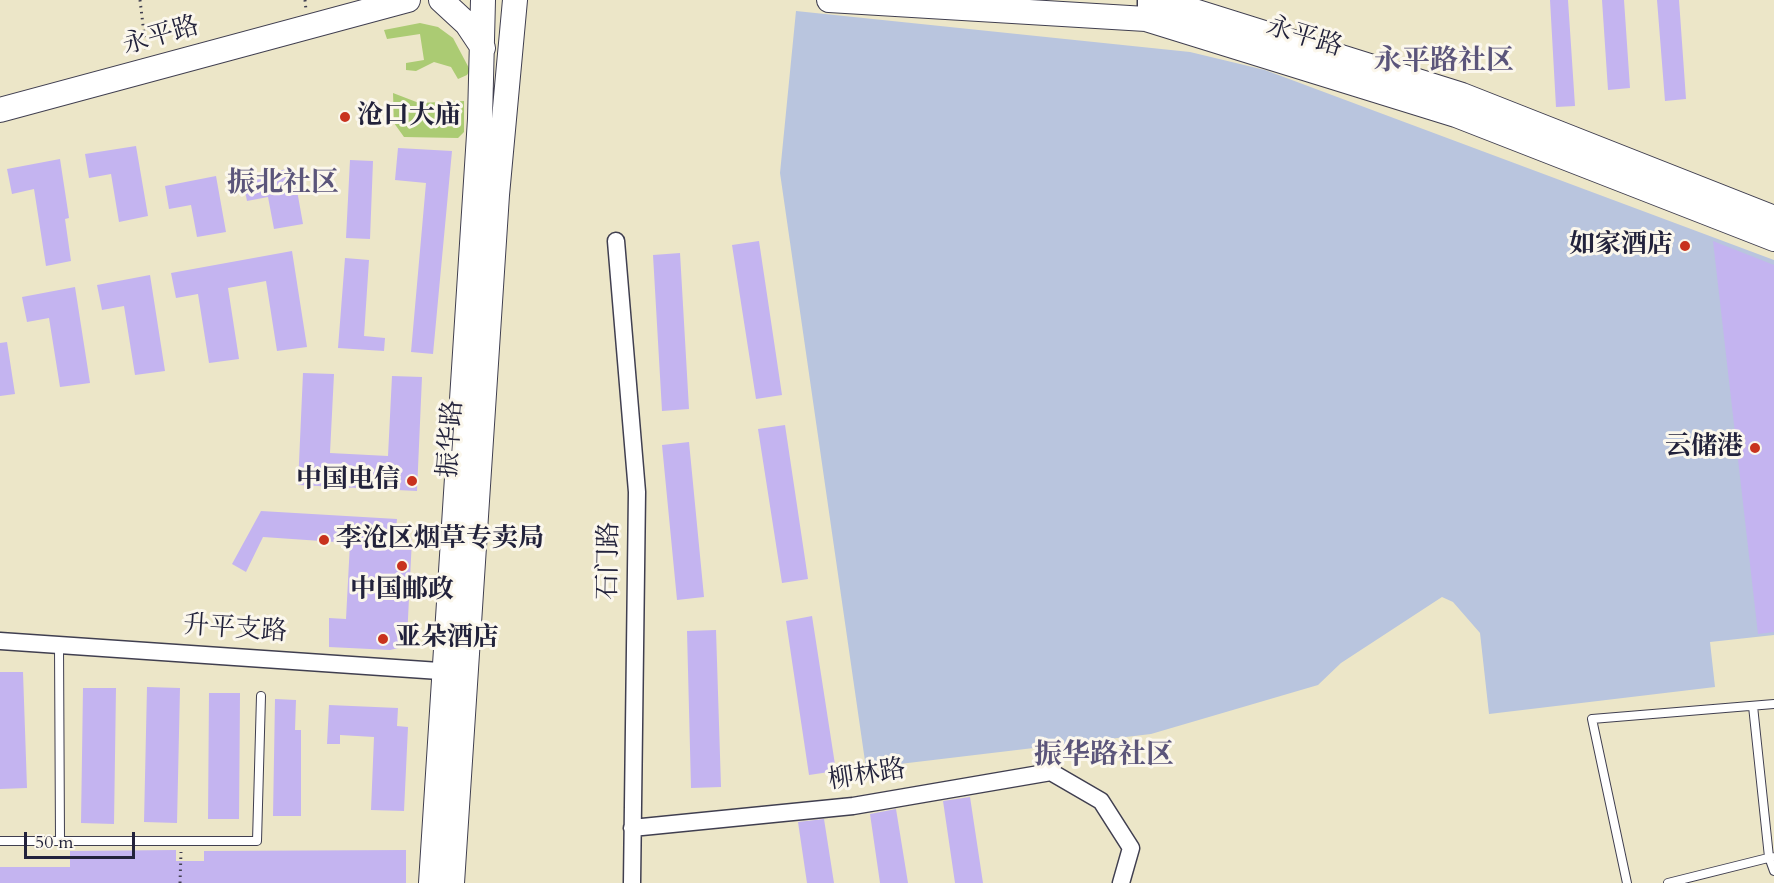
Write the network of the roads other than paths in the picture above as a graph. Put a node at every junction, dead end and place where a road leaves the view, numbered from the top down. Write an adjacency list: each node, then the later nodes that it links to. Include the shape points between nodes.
1 (408, 0): 8 (main road, 永平路)
2 (441, 0): 7 (main road, via 466,24)
3 (483, 0): 7 (main road, 振华路)
4 (515, 0): 14 (main road, 振华路)
5 (829, 0): 6 (main road, 永平路)
6 (1150, 6): 9 (main road, 永平路, via 1462,95); 10 (main road, 永平路, via 1456,115)
7 (483, 48): 14 (main road, 振华路)
8 (0, 110)
9 (1774, 218)
10 (1774, 239)
11 (616, 241): 18 (street, 石门路, via 637,492)
12 (0, 641): 13 (street, 升平支路)
13 (59, 645): 14 (street, 升平支路); 19 (lane)
14 (456, 672): 23 (main road, 振华路); 24 (main road, 振华路)
15 (261, 696): 19 (lane, via 256,841)
16 (1774, 704): 17 (lane)
17 (1753, 706): 21 (lane); 27 (lane, via 1592,719)
18 (632, 828): 25 (street, 石门路); 26 (street, 柳林路, via 853,806 1051,772 1101,801 1131,848)
19 (60, 840): 20 (lane)
20 (0, 841)
21 (1772, 857): 22 (lane); 28 (lane)
22 (1774, 871)
23 (431, 883)
24 (452, 883)
25 (632, 883)
26 (1121, 883)
27 (1628, 883)
28 (1668, 883)

